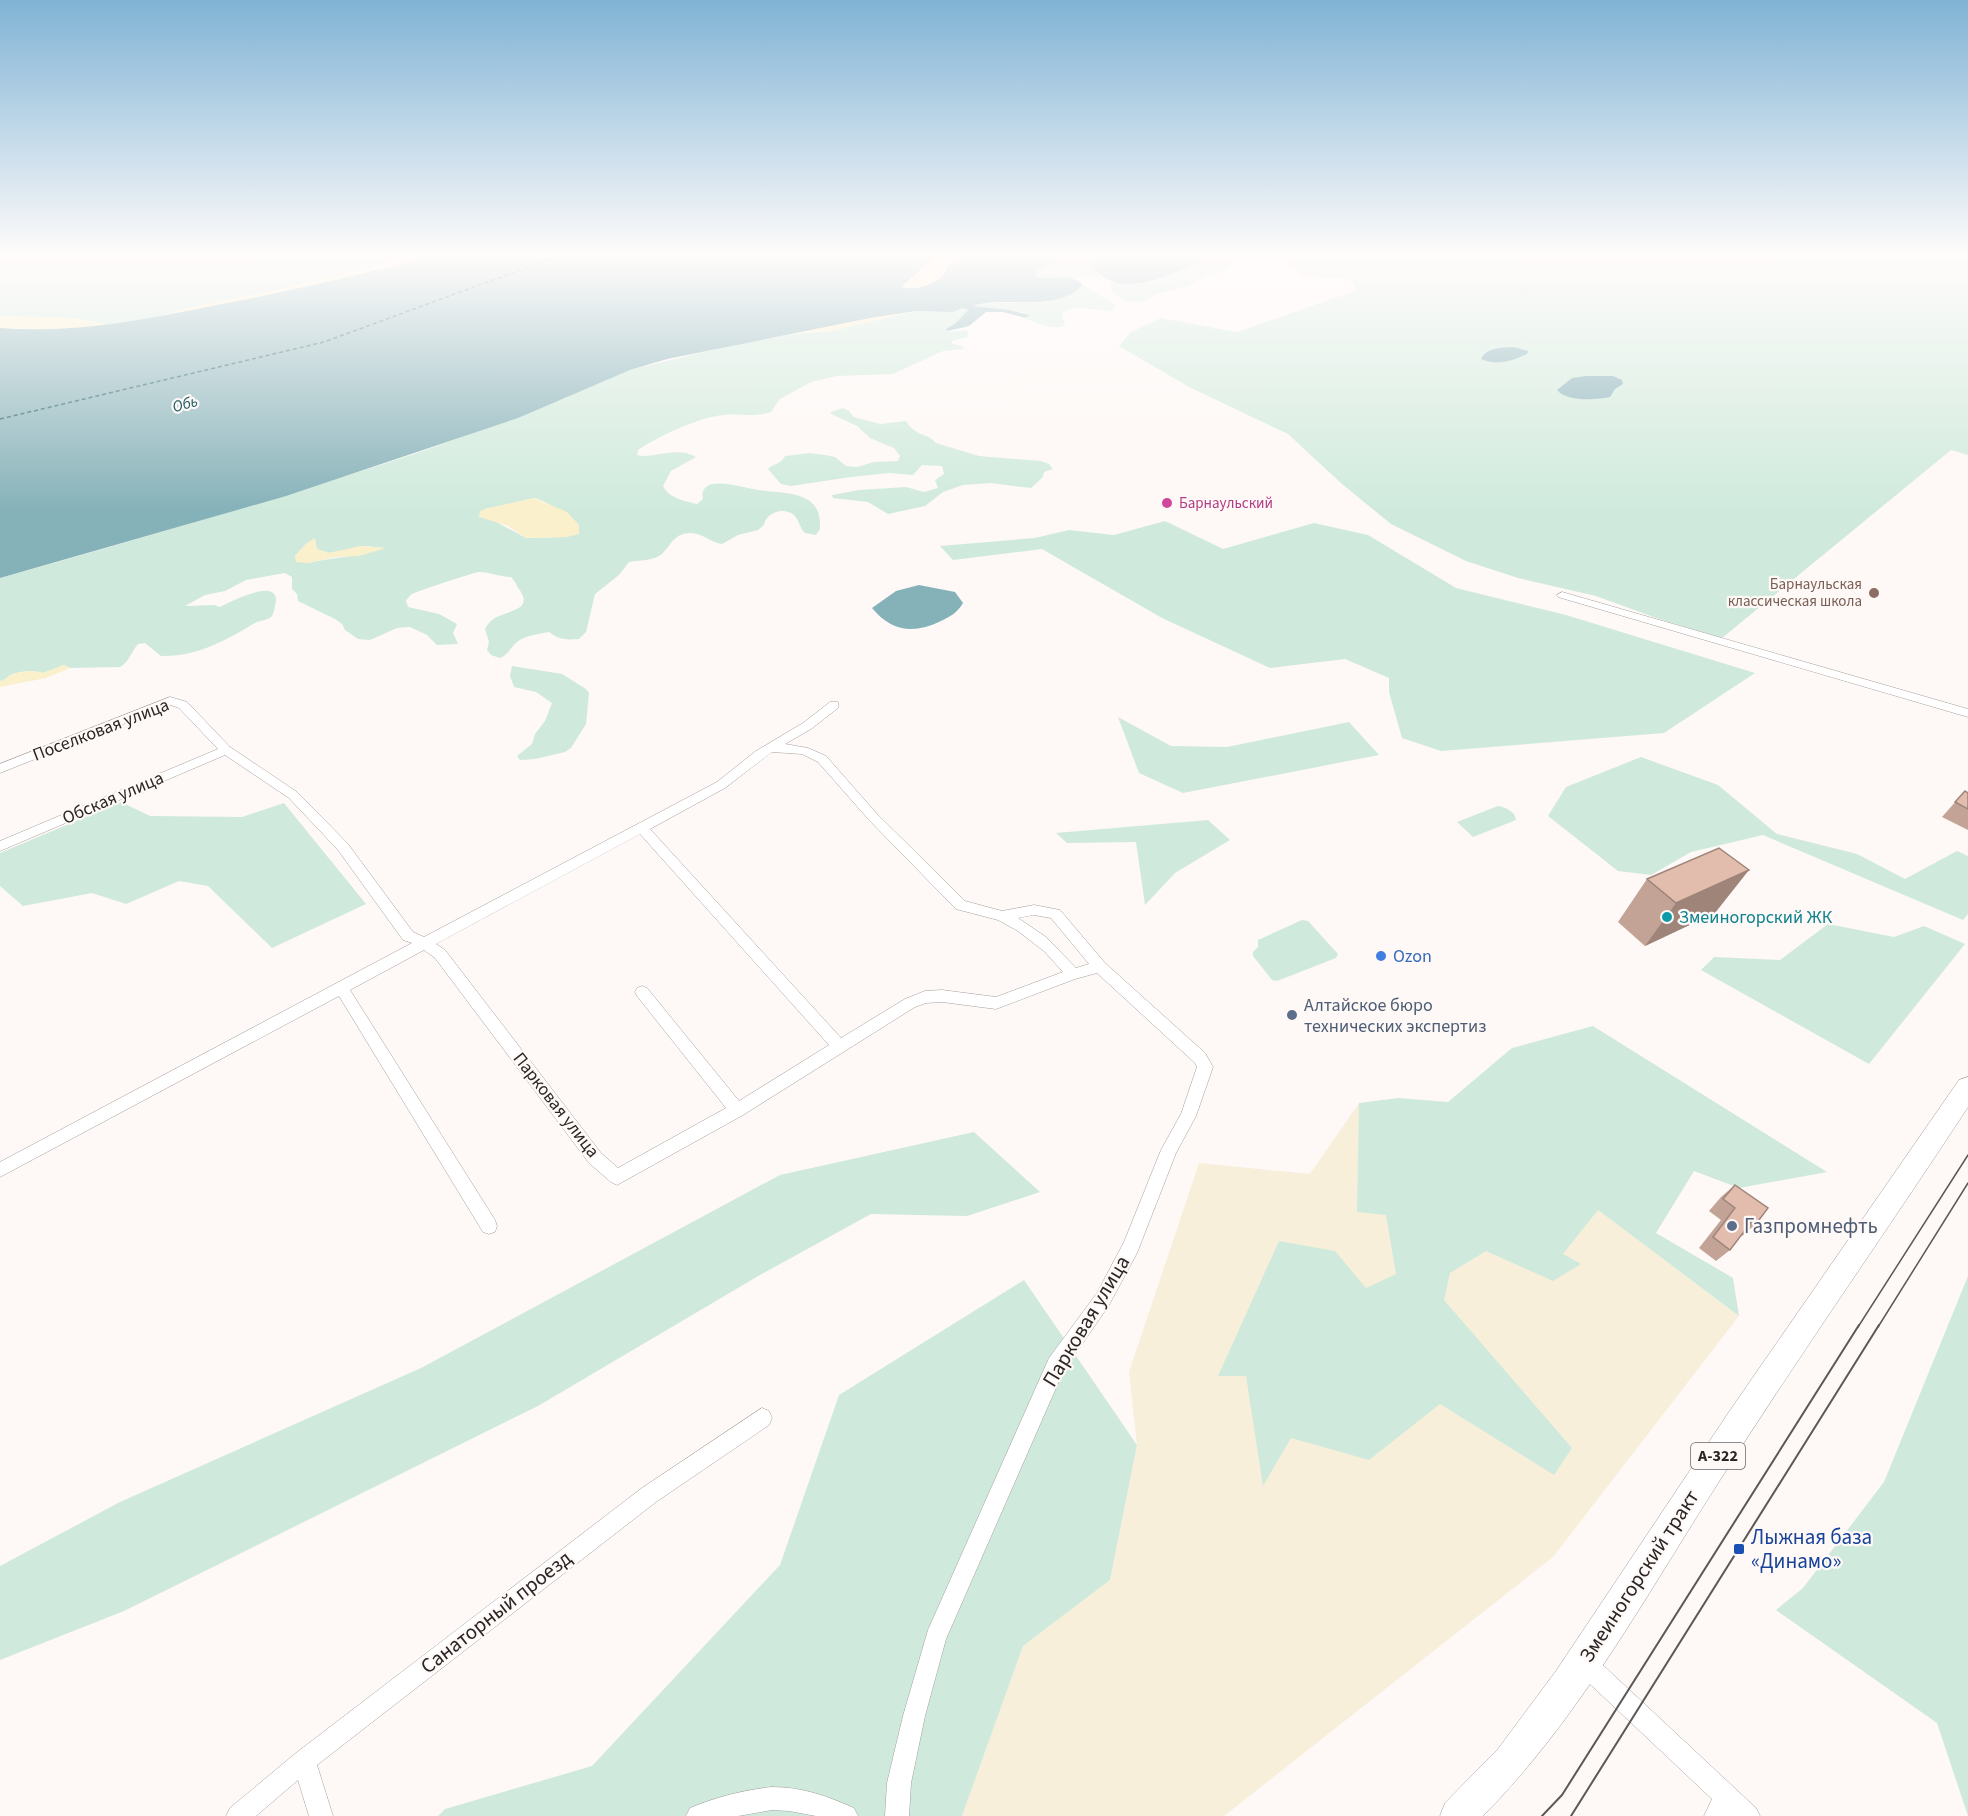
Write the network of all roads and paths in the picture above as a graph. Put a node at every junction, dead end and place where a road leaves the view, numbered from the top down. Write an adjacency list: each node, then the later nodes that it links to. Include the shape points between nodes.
1 (1562, 595): 3 (street)
2 (834, 705): 4 (street)
3 (1968, 713)
4 (770, 748): 7 (street, via 721,785); 9 (street, Парковая улица, via 813,752 961,905)
5 (226, 750): 6 (street, Поселковая улица, via 183,705 170,701); 8 (street, Обская улица); 10 (street, Поселковая улица, via 293,795 343,847 408,936)
6 (0, 769)
7 (643, 829): 10 (street); 15 (street)
8 (0, 846)
9 (1002, 916): 11 (street, Парковая улица, via 1034,910 1055,914); 12 (street, via 1040,938)
10 (425, 943): 13 (street); 17 (street, Парковая улица, via 440,954 595,1158 617,1177)
11 (1100, 967): 12 (street, Парковая улица); 28 (street, Парковая улица, via 1205,1067 1131,1247 1103,1299 1056,1365 936,1638 899,1783)
12 (1073, 974): 15 (street, Парковая улица, via 996,1003 925,997)
13 (342, 988): 18 (street); 19 (street)
14 (642, 992): 17 (street)
15 (839, 1046): 17 (street, Парковая улица)
16 (1968, 1087): 21 (highway, Змеиногорский тракт / А-322, via 1788,1349)
17 (737, 1110)
18 (0, 1170)
19 (489, 1226)
20 (762, 1418): 22 (street, Санаторный проезд, via 649,1495)
21 (1583, 1662): 23 (street); 29 (highway, Змеиногорский тракт / А-322, via 1516,1755)
22 (304, 1761): 24 (street, Санаторный проезд); 25 (street)
23 (1721, 1806): 30 (street)
24 (238, 1816)
25 (321, 1816)
26 (698, 1816): 27 (street, via 747,1801 791,1797)
27 (846, 1816)
28 (897, 1816)
29 (1458, 1816)
30 (1748, 1816)

